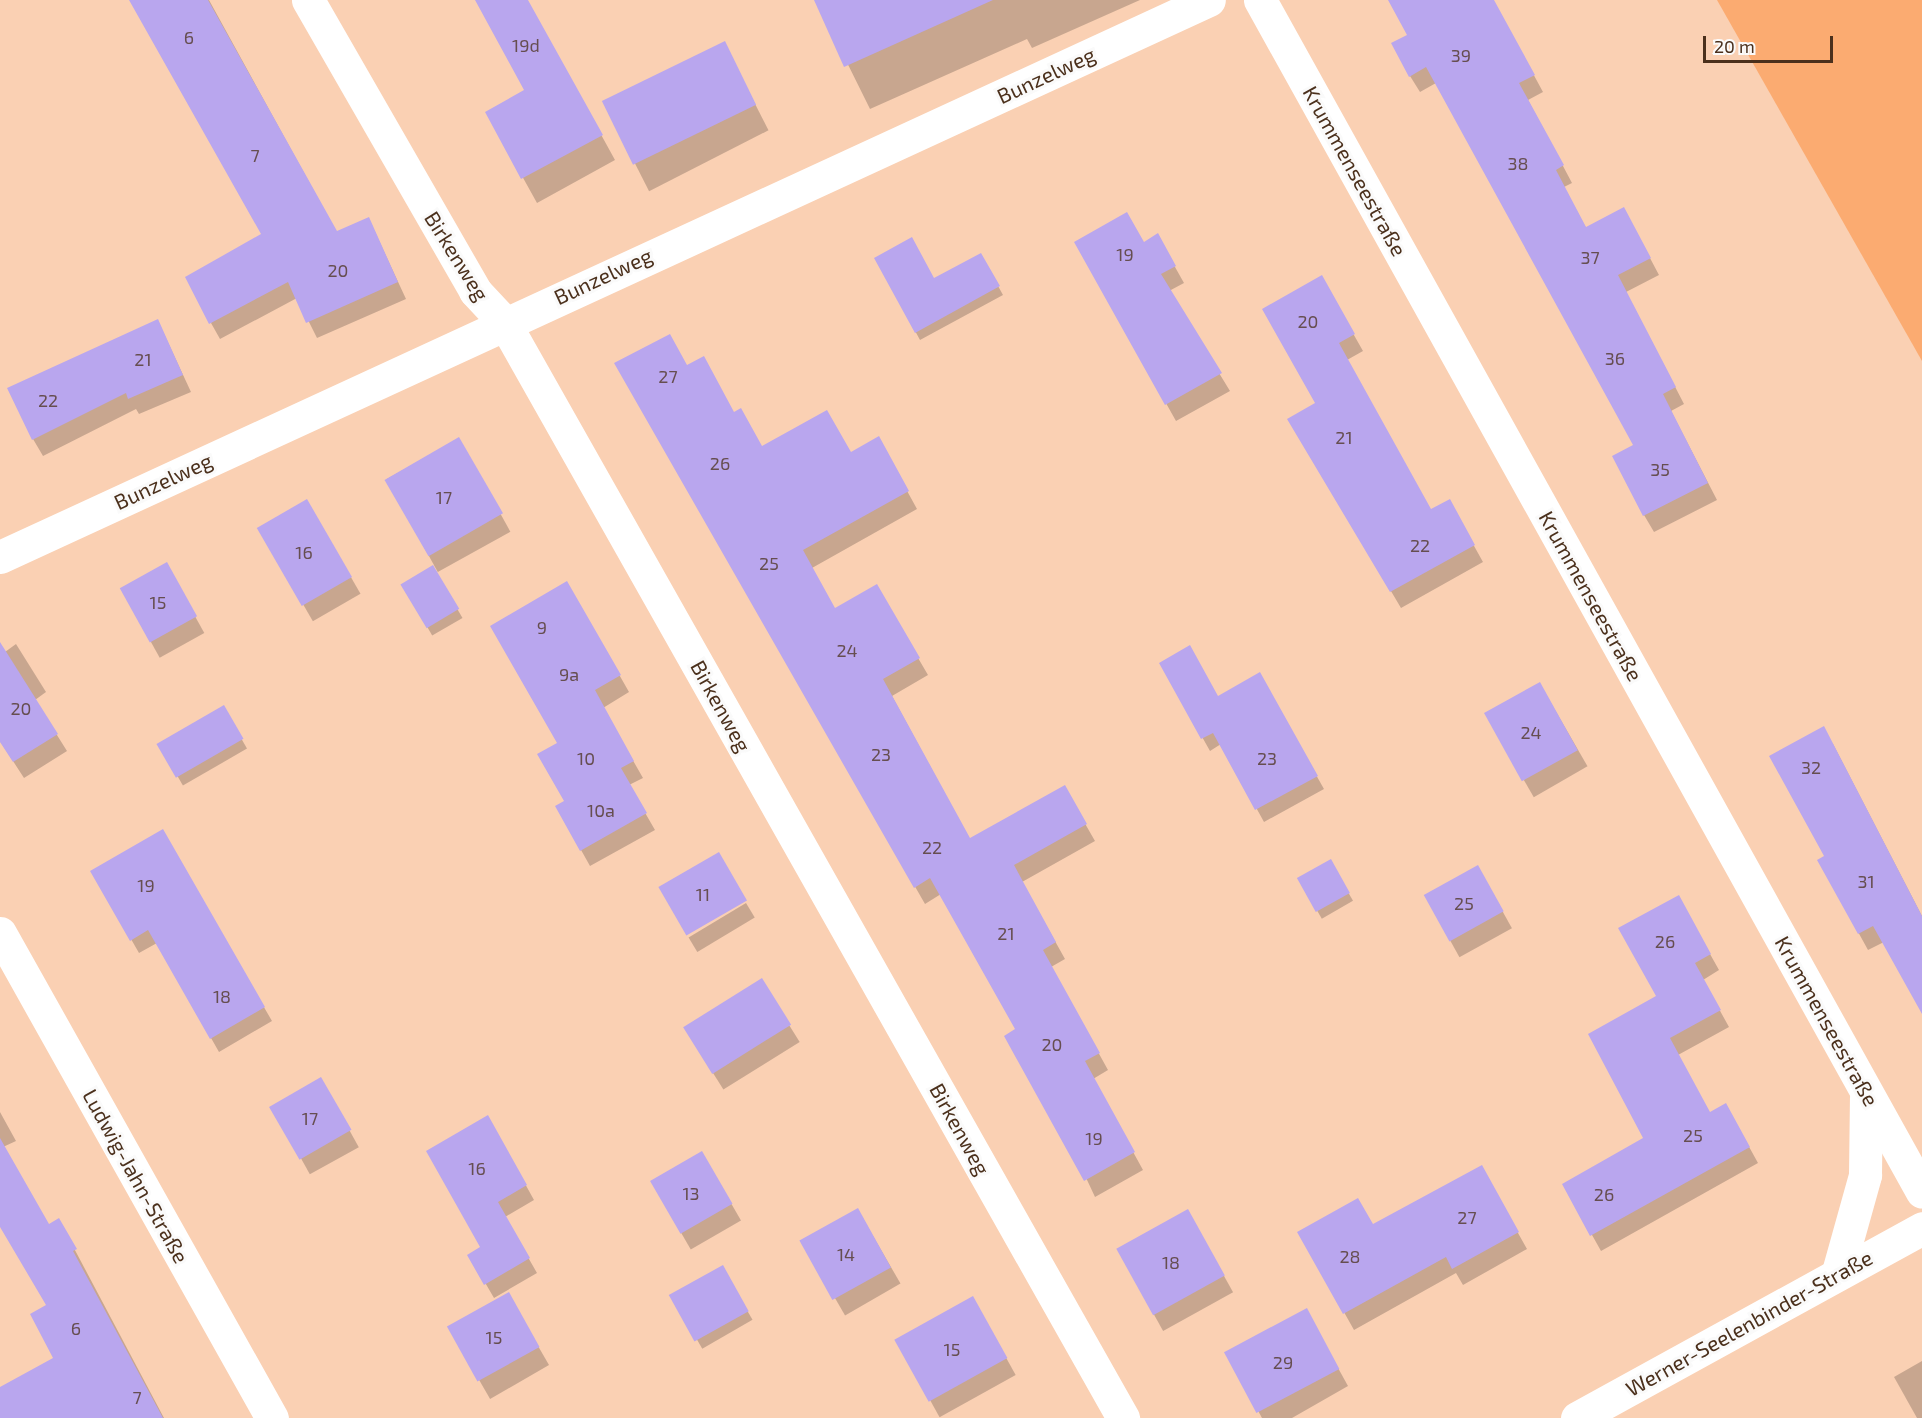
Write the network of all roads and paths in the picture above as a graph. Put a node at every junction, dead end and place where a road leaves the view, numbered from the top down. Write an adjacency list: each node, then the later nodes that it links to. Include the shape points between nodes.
1 (308, 0): 4 (street, Birkenweg, via 475,291)
2 (1209, 0): 4 (street, Bunzelweg)
3 (1260, 0): 7 (street, Krummenseestraße)
4 (504, 322): 5 (street, Bunzelweg); 12 (street, Birkenweg)
5 (0, 557)
6 (0, 933): 11 (street, Ludwig-Jahn-Straße)
7 (1866, 1090): 8 (street, Krummenseestraße); 10 (street, via 1865,1175)
8 (1922, 1191)
9 (1922, 1228): 10 (street, Werner-Seelenbinder-Straße)
10 (1838, 1272): 13 (street, Werner-Seelenbinder-Straße)
11 (272, 1418)
12 (1123, 1418)
13 (1577, 1418)

